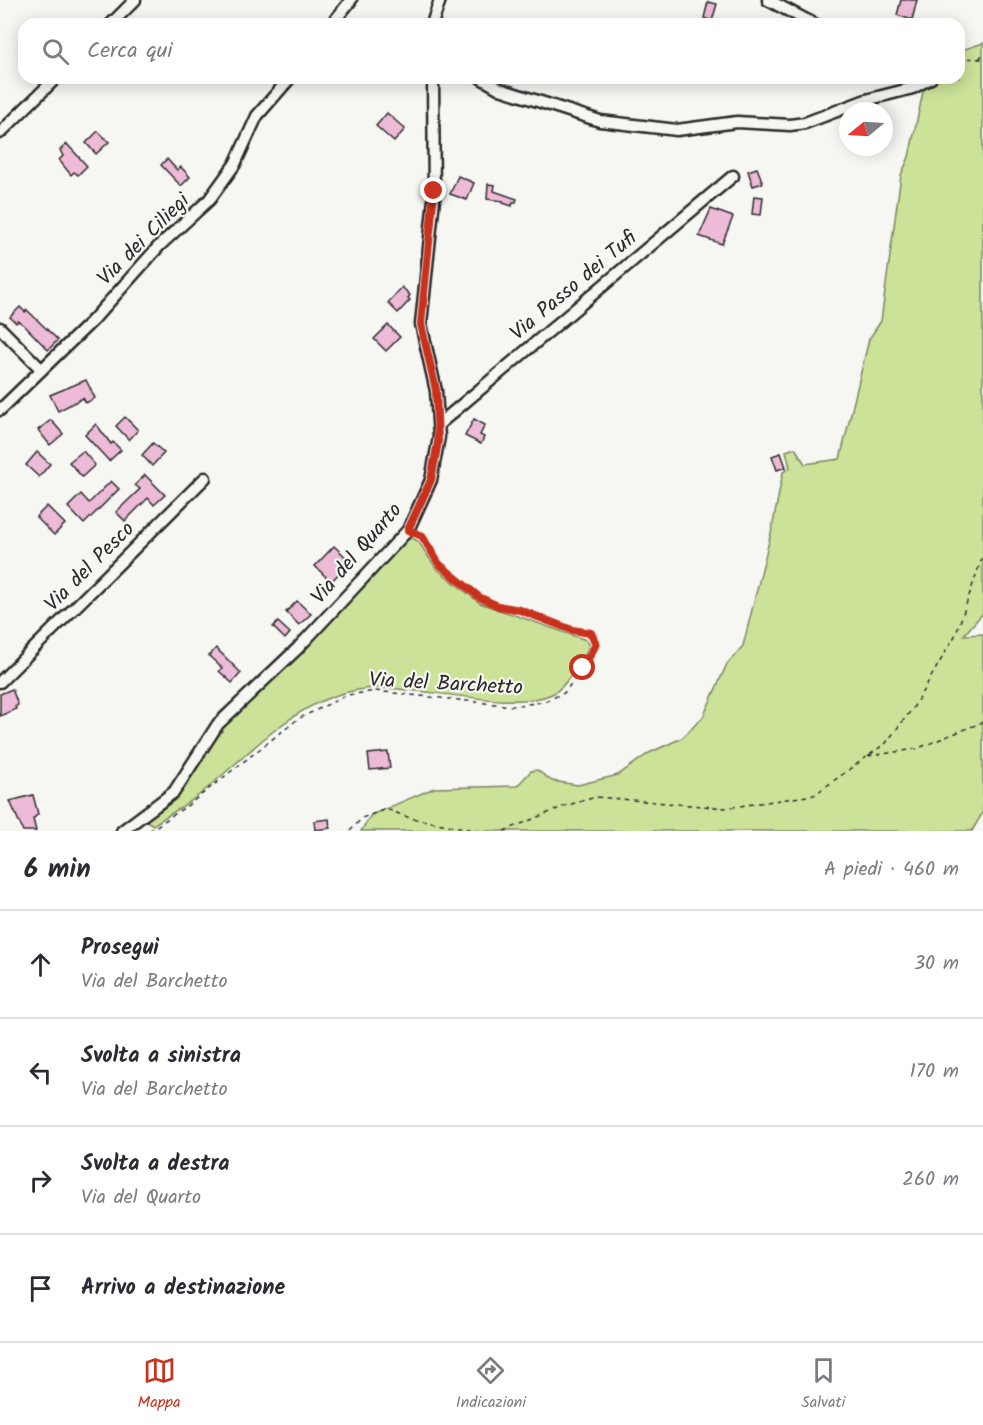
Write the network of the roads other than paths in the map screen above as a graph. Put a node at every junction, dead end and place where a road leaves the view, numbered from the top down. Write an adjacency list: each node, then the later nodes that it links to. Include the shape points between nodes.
1 (135, 0): 5 (street)
2 (351, 0): 6 (street)
3 (440, 0): 7 (street)
4 (768, 0): 8 (street)
5 (117, 18)
6 (337, 18)
7 (435, 18)
8 (802, 18)
9 (50, 84): 14 (street)
10 (285, 84): 17 (street, Via dei Ciliegi, via 257,116 237,160 209,200 160,245 93,320)
11 (433, 84): 19 (street, Via del Quarto, via 434,199 421,324 436,390)
12 (491, 84): 13 (street, via 593,119 677,130 737,122 805,123)
13 (920, 84)
14 (0, 133)
15 (733, 176): 19 (street, Via Passo dei Tufi)
16 (0, 328): 17 (street)
17 (41, 369): 18 (street, Via dei Ciliegi)
18 (0, 410)
19 (439, 424): 22 (street, Via del Quarto, via 433,471 408,530 304,642 218,724 174,792)
20 (205, 478): 21 (street, Via del Pesco)
21 (0, 682)
22 (122, 831)

